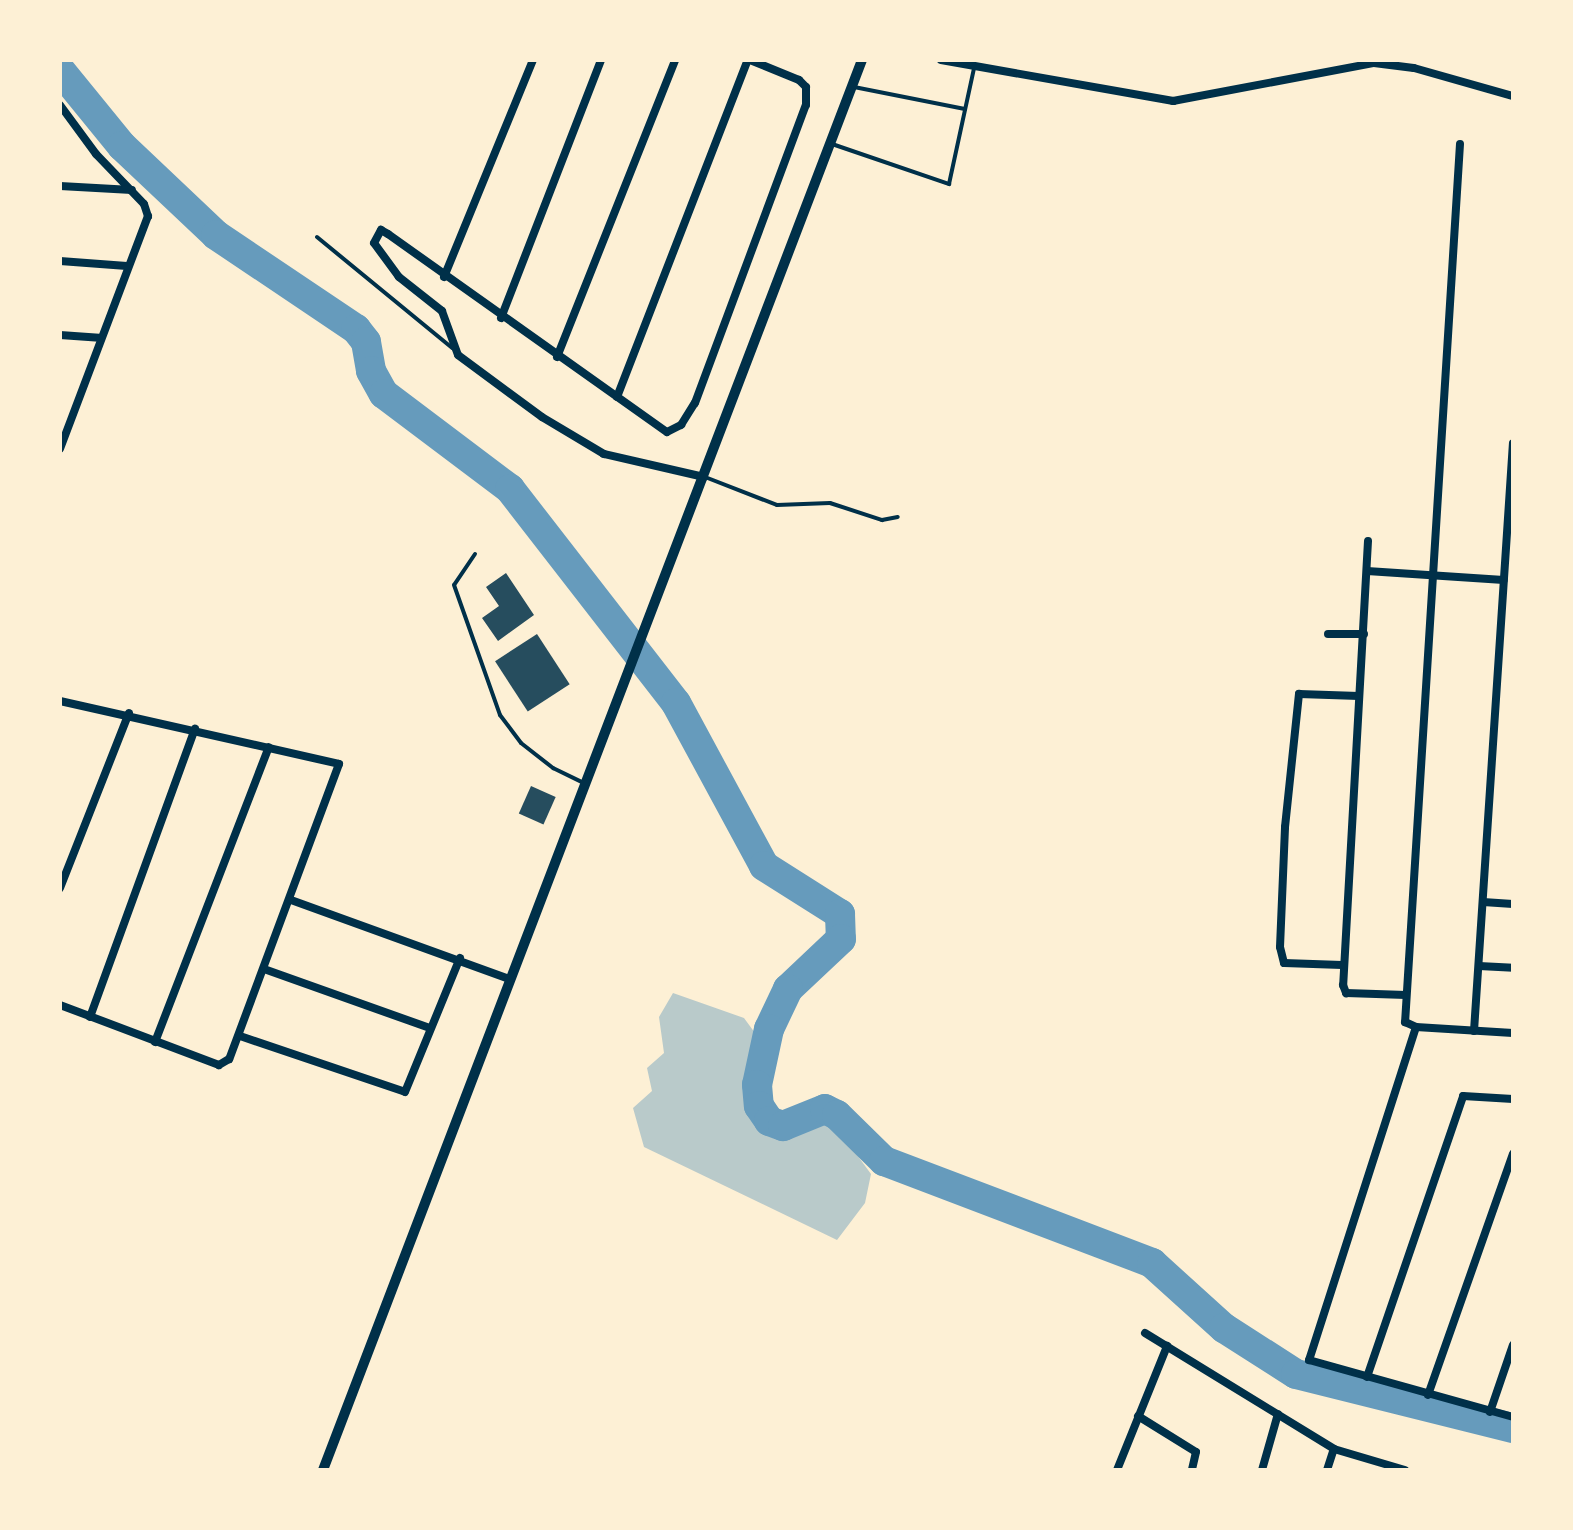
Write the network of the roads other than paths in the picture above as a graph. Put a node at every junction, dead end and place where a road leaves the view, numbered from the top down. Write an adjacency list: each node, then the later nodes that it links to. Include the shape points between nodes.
1 (533, 60): 19 (street)
2 (601, 60): 20 (street)
3 (675, 60): 24 (street)
4 (749, 60): 25 (street); 25 (street, via 799,80 806,87 806,105 695,403 681,425 667,432)
5 (862, 60): 8 (street)
6 (941, 60): 7 (street)
7 (974, 66): 9 (street, via 1173,101 1374,63 1414,68); 11 (lane)
8 (852, 87): 11 (lane); 12 (street)
9 (1513, 96)
10 (61, 109): 15 (street)
11 (965, 109): 12 (lane, via 949,184)
12 (831, 143): 30 (street)
13 (1460, 144): 35 (street)
14 (60, 186): 15 (street)
15 (132, 190): 18 (street, via 148,216)
16 (317, 237): 23 (lane)
17 (60, 261): 18 (street)
18 (127, 266): 22 (street)
19 (444, 277): 20 (street); 23 (street, via 388,234 381,230 376,235 375,251 442,311)
20 (501, 318): 24 (street)
21 (60, 335): 22 (street)
22 (99, 338): 27 (street)
23 (452, 348): 30 (street, via 542,417 604,454)
24 (557, 357): 25 (street)
25 (617, 397)
26 (60, 411): 27 (street)
27 (71, 412): 29 (street)
28 (1513, 443): 36 (street)
29 (60, 449)
30 (704, 477): 31 (lane, via 777,505 830,503 882,520); 44 (street)
31 (898, 517)
32 (1368, 541): 34 (street)
33 (475, 554): 44 (lane, via 454,585 500,715 521,743 553,768)
34 (1367, 571): 35 (street); 38 (street)
35 (1433, 575): 36 (street); 55 (street)
36 (1504, 580): 47 (street)
37 (1328, 634): 38 (street)
38 (1364, 634): 39 (street)
39 (1359, 696): 50 (street); 50 (street, via 1299,694 1285,827 1280,947 1284,963)
40 (60, 701): 41 (street)
41 (129, 713): 42 (street); 45 (street)
42 (195, 729): 43 (street); 57 (street)
43 (269, 747): 46 (street, via 339,764); 63 (street)
44 (586, 783): 54 (street)
45 (60, 888)
46 (291, 900): 49 (street); 53 (street)
47 (1483, 902): 48 (street); 51 (street)
48 (1513, 904)
49 (460, 958): 54 (street); 59 (street)
50 (1342, 965): 55 (street, via 1346,993)
51 (1479, 966): 52 (street); 60 (street)
52 (1513, 968)
53 (264, 969): 59 (street); 62 (street)
54 (509, 979): 76 (street)
55 (1406, 995): 58 (street, via 1405,1022)
56 (60, 1005): 57 (street)
57 (90, 1017): 63 (street)
58 (1416, 1027): 60 (street); 69 (street, via 1309,1360)
59 (430, 1028): 62 (street, via 405,1092)
60 (1474, 1031): 61 (street)
61 (1513, 1033)
62 (240, 1036): 63 (street, via 229,1059 219,1065)
63 (155, 1042)
64 (1513, 1099): 69 (street, via 1463,1096)
65 (1513, 1154): 70 (street)
66 (1145, 1333): 68 (street)
67 (1513, 1345): 71 (street)
68 (1167, 1346): 72 (street); 73 (street)
69 (1367, 1377): 70 (street)
70 (1428, 1395): 71 (street)
71 (1490, 1412): 74 (street)
72 (1278, 1414): 75 (street); 79 (street)
73 (1138, 1416): 77 (street); 78 (street, via 1196,1452)
74 (1513, 1417)
75 (1334, 1449): 80 (street); 81 (street)
76 (323, 1470)
77 (1117, 1470)
78 (1192, 1470)
79 (1262, 1470)
80 (1327, 1470)
81 (1405, 1470)

